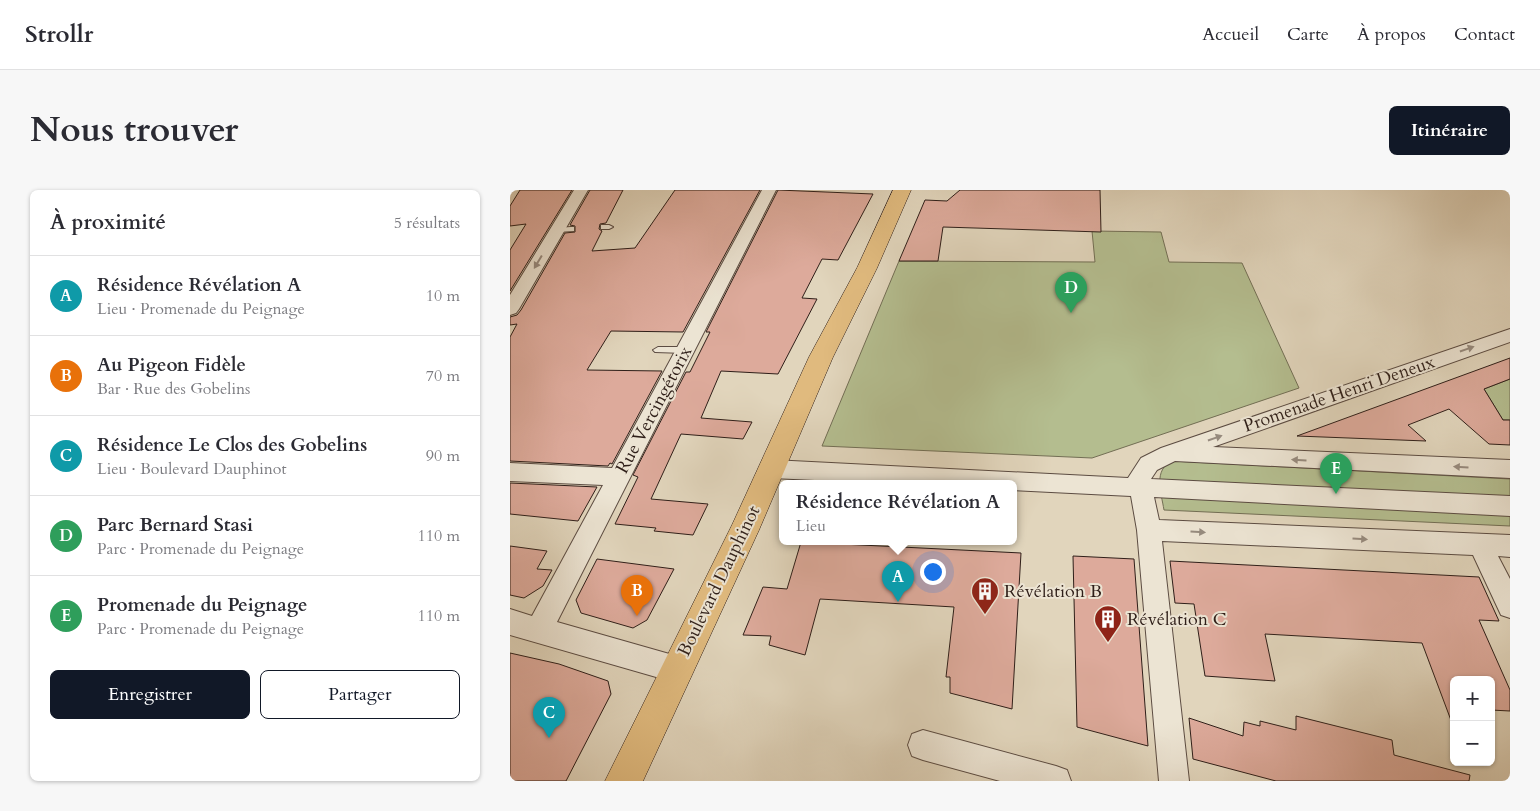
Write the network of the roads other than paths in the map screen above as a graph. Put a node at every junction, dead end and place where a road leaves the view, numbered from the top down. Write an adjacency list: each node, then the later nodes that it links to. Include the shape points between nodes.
1 (581, 190): 4 (street, one-way to 4, via 564,230)
2 (769, 190): 7 (street, Rue Vercingétorix)
3 (902, 190): 9 (main road, Boulevard Dauphinot)
4 (510, 309)
5 (1510, 334): 8 (street, Promenade Henri Deneux, one-way to 5)
6 (658, 350): 7 (lane)
7 (685, 350): 12 (street, Rue Vercingétorix)
8 (1168, 454): 10 (street, one-way to 8); 13 (street, Promenade Henri Deneux, via 1149,464)
9 (772, 469): 13 (street); 21 (main road, Boulevard Dauphinot)
10 (1510, 469)
11 (510, 472): 12 (street)
12 (619, 477): 20 (street, Rue Vercingétorix)
13 (1140, 483): 14 (street); 15 (street)
14 (1510, 506)
15 (1149, 530): 16 (street, one-way to 16); 25 (street)
16 (1480, 545): 17 (street); 18 (street)
17 (1510, 546)
18 (1510, 606)
19 (510, 622): 20 (street)
20 (540, 630): 21 (street)
21 (677, 669): 23 (main road, Boulevard Dauphinot)
22 (923, 745): 24 (street)
23 (624, 781)
24 (1056, 781)
25 (1174, 781)

